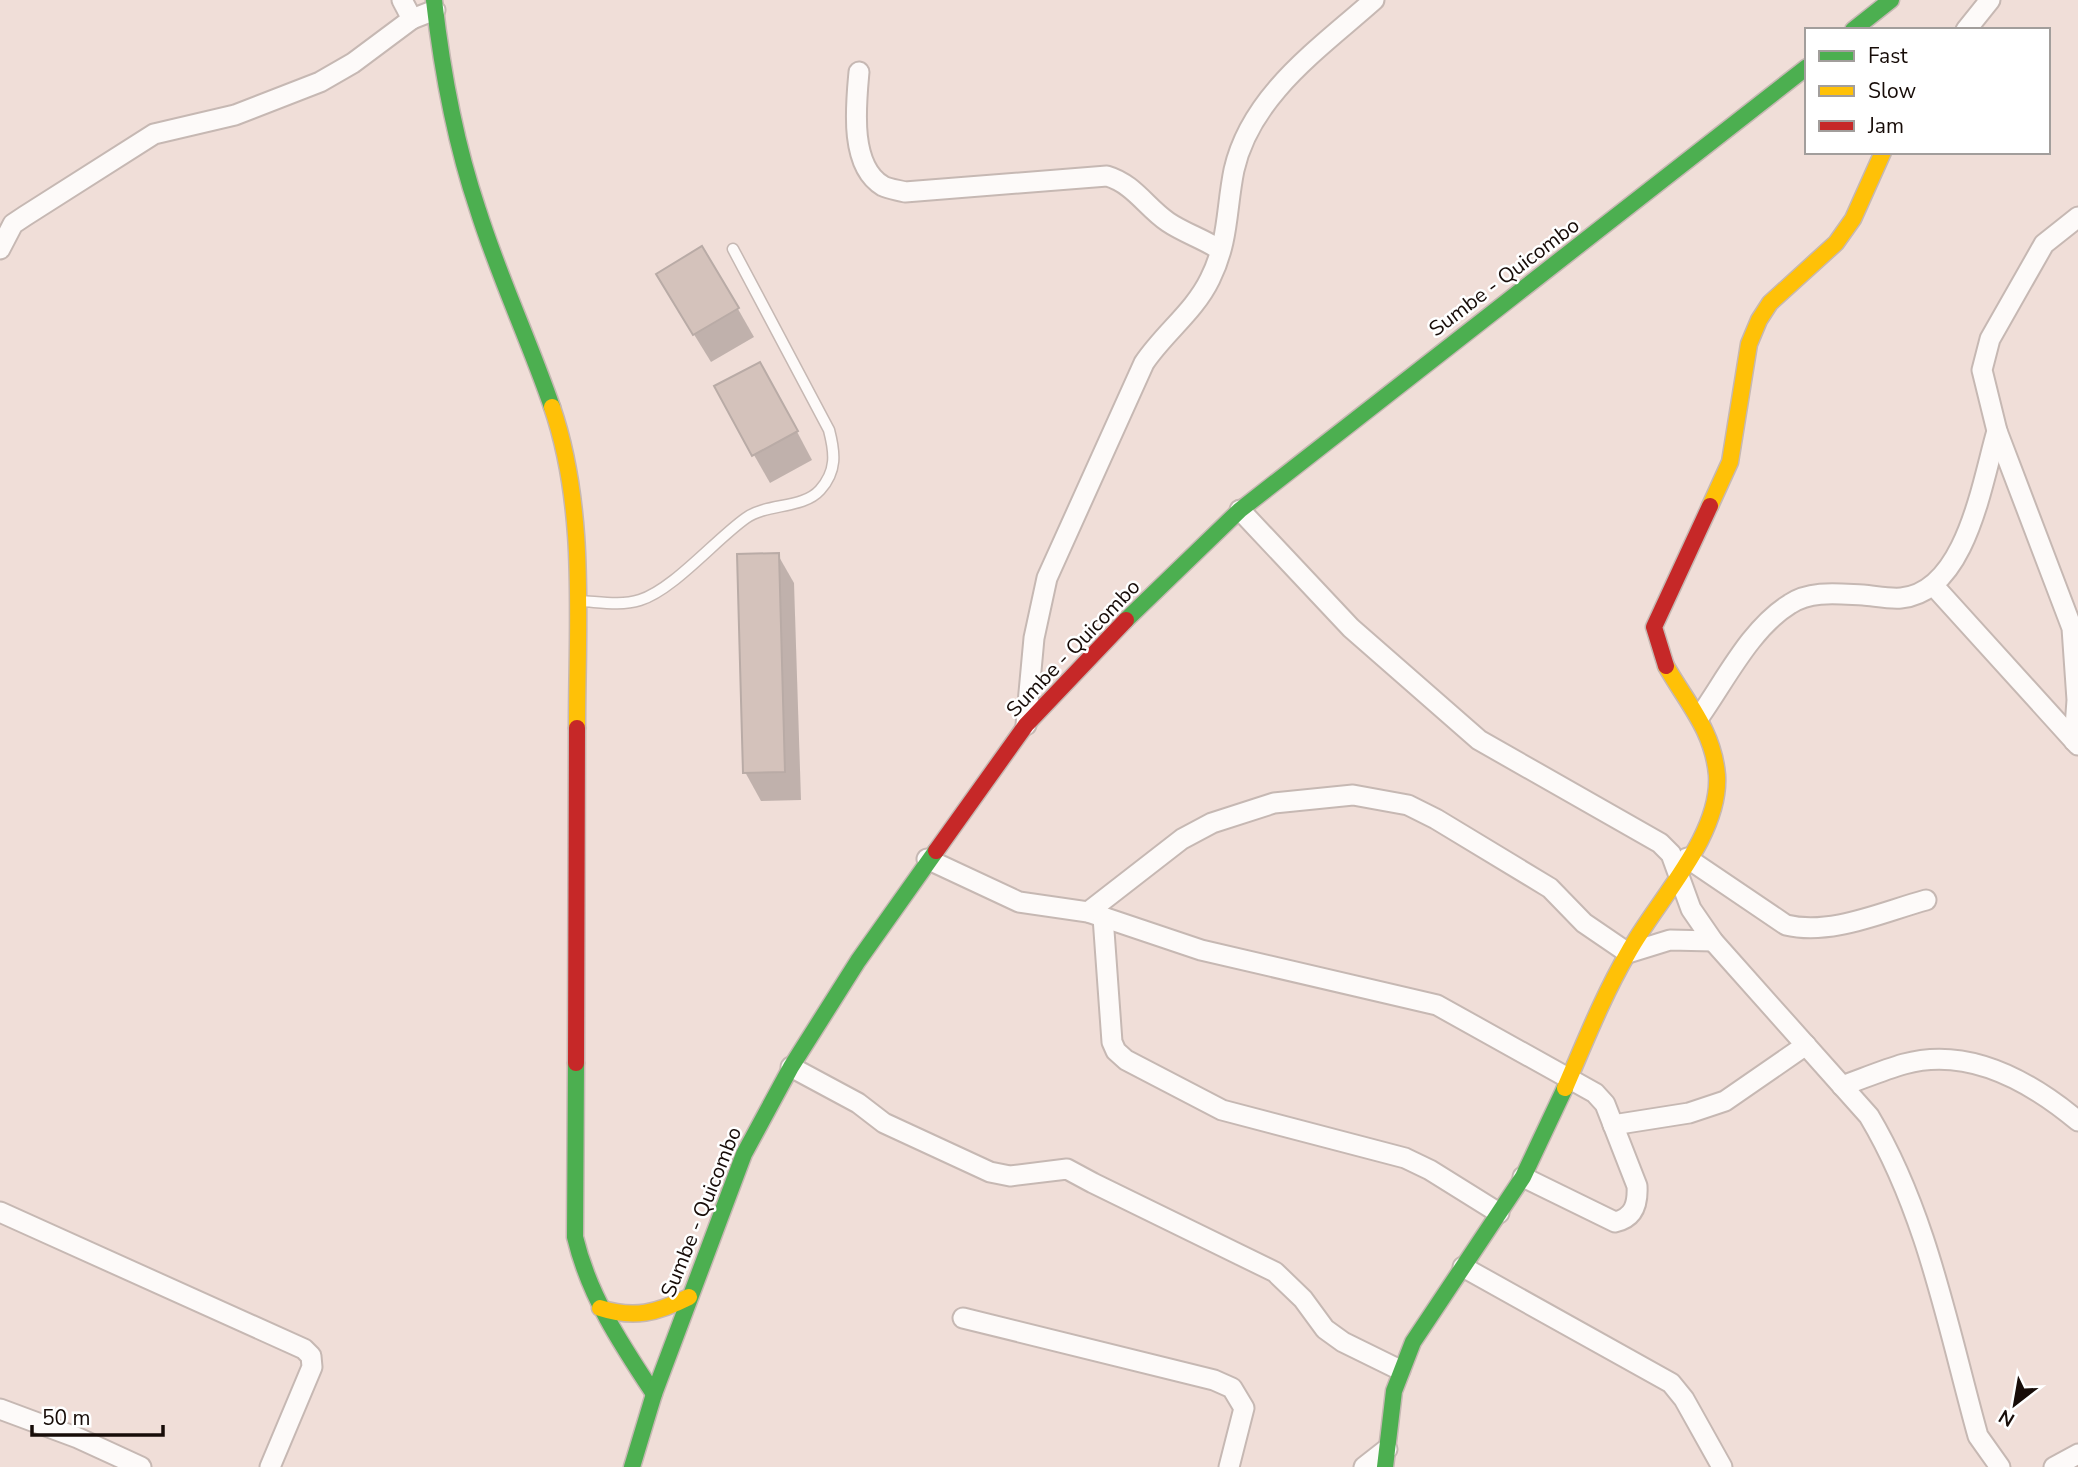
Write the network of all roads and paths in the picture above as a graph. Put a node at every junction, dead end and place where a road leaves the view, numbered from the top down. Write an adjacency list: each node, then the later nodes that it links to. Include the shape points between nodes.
1 (402, 0): 6 (street)
2 (1374, 0): 15 (street, via 1265,101 1241,144)
3 (1891, 0): 7 (main road)
4 (1990, 0): 8 (street)
5 (435, 5): 6 (street); 19 (main road, via 458,137 486,236 565,449 573,499)
6 (412, 19): 13 (street, via 320,82 235,116 154,134 13,224)
7 (1856, 28)
8 (1968, 28)
9 (1805, 69): 17 (main road, Sumbe - Quicombo)
10 (859, 72): 15 (street, via 855,126 865,164 882,186 905,192 1107,176 1130,186 1170,223)
11 (1882, 154): 21 (main road, via 1842,235 1770,303 1759,320 1749,344 1730,462 1654,627 1656,650)
12 (2078, 217): 16 (street, via 2044,244 1983,354 1984,384)
13 (0, 249)
14 (733, 249): 19 (lane, via 829,430 835,452 833,468 819,492 747,517 642,600)
15 (1220, 250): 22 (street, via 1193,308 1144,363 1053,560 1034,638)
16 (1997, 431): 18 (street, via 1961,548); 20 (street, via 2072,628)
17 (1240, 510): 22 (main road, Sumbe - Quicombo); 25 (street, via 1351,628 1479,740 1636,827)
18 (1933, 586): 21 (street, via 1902,598 1814,594 1791,603 1764,624); 23 (street)
19 (577, 601): 41 (main road, via 575,1237 580,1266)
20 (2077, 700): 23 (street)
21 (1700, 716): 25 (main road, via 1716,768 1716,795 1708,822)
22 (1026, 725): 24 (main road, Sumbe - Quicombo)
23 (2076, 743)
24 (928, 859): 27 (street, via 1006,898); 31 (main road, Sumbe - Quicombo)
25 (1683, 864): 26 (street, via 1786,925 1802,929 1821,929); 28 (street, via 1691,909); 29 (main road)
26 (1926, 900)
27 (1095, 915): 29 (street, via 1182,839 1212,823 1274,803 1353,795 1408,805 1436,819 1550,888 1584,923); 32 (street, via 1201,950 1437,1005); 38 (street, via 1112,1042 1126,1060 1222,1110 1405,1158)
28 (1713, 941): 29 (street, via 1670,940); 30 (street)
29 (1628, 953): 32 (main road)
30 (1806, 1045): 33 (street); 35 (street, via 1725,1101 1689,1113)
31 (790, 1067): 40 (main road, Sumbe - Quicombo, via 744,1154); 43 (street, via 858,1103 884,1123 990,1172 1010,1176 1067,1169 1081,1174 1275,1272 1325,1329)
32 (1569, 1077): 35 (street, via 1595,1093); 36 (main road)
33 (1842, 1086): 34 (street, via 1906,1063 1954,1060 2011,1074); 56 (street, via 1869,1116 1902,1175 1978,1436)
34 (2078, 1121)
35 (1613, 1125): 36 (street, via 1637,1186 1634,1210 1626,1220 1603,1217)
36 (1523, 1177): 38 (main road)
37 (0, 1212): 46 (street, via 304,1349 311,1356 312,1367)
38 (1499, 1213): 39 (main road)
39 (1463, 1267): 43 (main road, via 1429,1311); 55 (street, via 1671,1383)
40 (689, 1297): 41 (main road, via 647,1316 625,1317); 44 (main road, Sumbe - Quicombo)
41 (600, 1308): 44 (main road)
42 (963, 1318): 53 (street, via 1132,1357 1232,1388 1244,1408)
43 (1400, 1370): 48 (main road)
44 (654, 1394): 52 (main road, Sumbe - Quicombo)
45 (0, 1409): 49 (street)
46 (279, 1446): 50 (street); 51 (street)
47 (2078, 1454): 57 (street)
48 (1386, 1458): 54 (street)
49 (141, 1467)
50 (270, 1467)
51 (285, 1467)
52 (632, 1467)
53 (1229, 1467)
54 (1364, 1467)
55 (1722, 1467)
56 (2000, 1467)
57 (2054, 1467)

